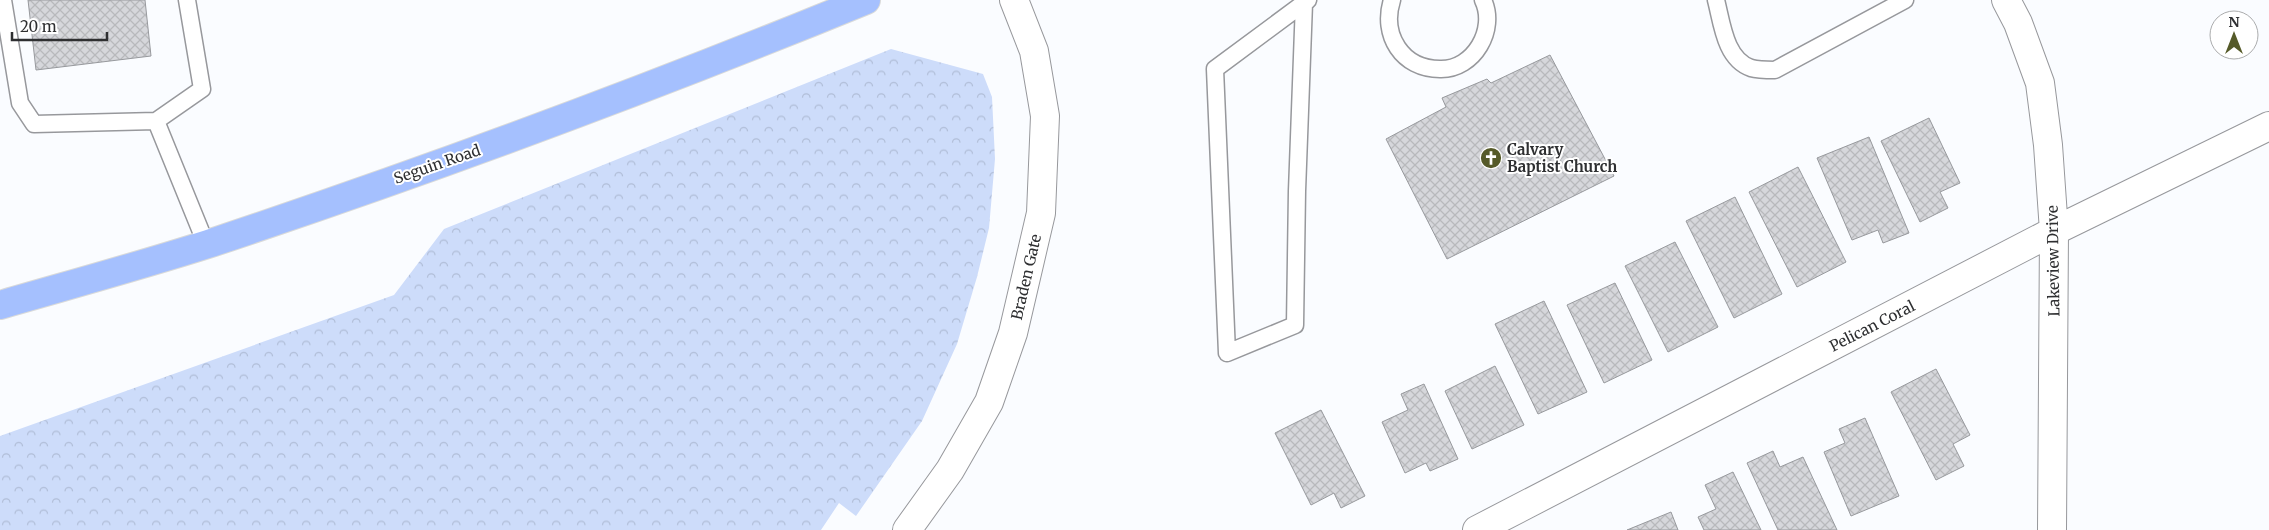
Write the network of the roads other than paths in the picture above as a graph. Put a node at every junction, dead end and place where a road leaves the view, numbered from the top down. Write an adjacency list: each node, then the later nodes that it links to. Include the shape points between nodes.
1 (3, 0): 11 (lane, via 20,103 34,124)
2 (187, 0): 11 (lane, via 202,89)
3 (866, 0): 14 (main road, Seguin Road, via 470,153)
4 (1014, 0): 16 (street, Braden Gate, via 1034,51 1045,116 1041,212 1013,333 988,402 950,470)
5 (1392, 0): 6 (lane, via 1388,24 1393,43 1413,62 1442,70 1472,56 1482,43 1488,11)
6 (1483, 0)
7 (1716, 0): 8 (lane, via 1726,41 1736,60 1752,68 1775,70)
8 (1905, 0)
9 (2006, 0): 13 (street, Lakeview Drive, via 2040,83)
10 (1306, 2): 10 (lane, via 1215,69 1227,353 1295,325 1297,191)
11 (156, 121): 14 (lane)
12 (2269, 126): 13 (street, Pelican Coral)
13 (2054, 232): 17 (street, Pelican Coral); 18 (street, Lakeview Drive)
14 (206, 244): 15 (main road, Seguin Road)
15 (0, 305)
16 (907, 530)
17 (1477, 530)
18 (2052, 530)

